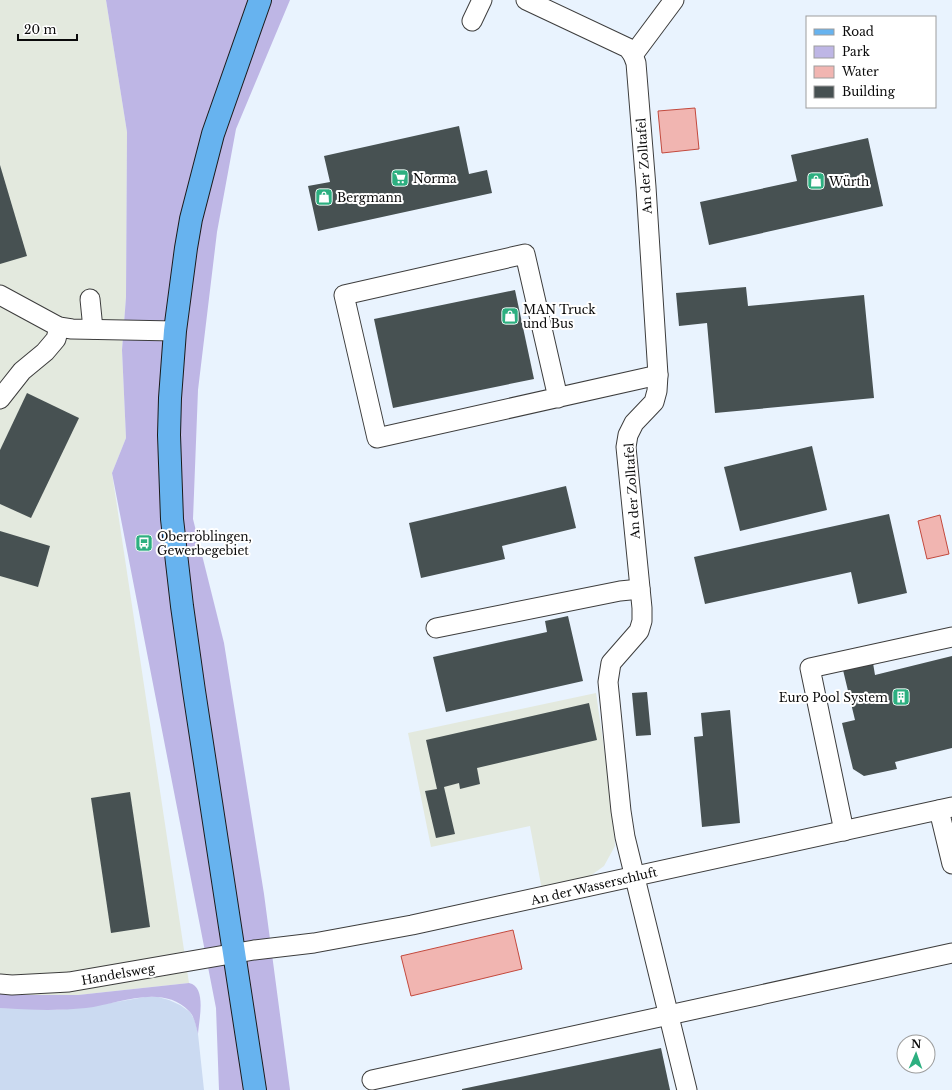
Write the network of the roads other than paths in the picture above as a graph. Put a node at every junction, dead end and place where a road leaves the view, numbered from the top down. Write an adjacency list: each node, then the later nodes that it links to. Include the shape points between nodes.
1 (260, 0): 12 (main road, via 223,104 203,173 186,248)
2 (482, 0): 6 (street)
3 (526, 0): 5 (street)
4 (674, 0): 7 (street)
5 (559, 7): 7 (street, via 628,48)
6 (472, 21)
7 (633, 55): 13 (street, An der Zolltafel, via 636,64 646,187)
8 (0, 295): 10 (street)
9 (90, 299): 11 (street)
10 (59, 327): 11 (street); 15 (street, via 56,339 46,352 22,371)
11 (93, 329): 12 (street)
12 (175, 331): 23 (main road, via 169,435 174,544)
13 (658, 375): 14 (street); 16 (street, An der Zolltafel, via 654,402 634,423 626,447)
14 (558, 398): 14 (street, via 525,254 344,295 377,438)
15 (0, 400)
16 (640, 589): 17 (street); 22 (street, An der Zolltafel, via 642,621 639,631 611,663 608,682 621,811)
17 (436, 628)
18 (952, 637): 20 (street, via 810,668)
19 (946, 809): 20 (street, An der Wasserschluft); 21 (street)
20 (844, 831): 22 (street, An der Wasserschluft)
21 (952, 864)
22 (635, 877): 23 (street, An der Wasserschluft, via 412,925 314,943); 26 (street, An der Zolltafel)
23 (234, 953): 25 (street, Handelsweg, via 69,982); 28 (main road)
24 (952, 953): 26 (street)
25 (0, 984)
26 (669, 1015): 27 (street); 29 (street, An der Zolltafel)
27 (372, 1080)
28 (255, 1090)
29 (687, 1090)

